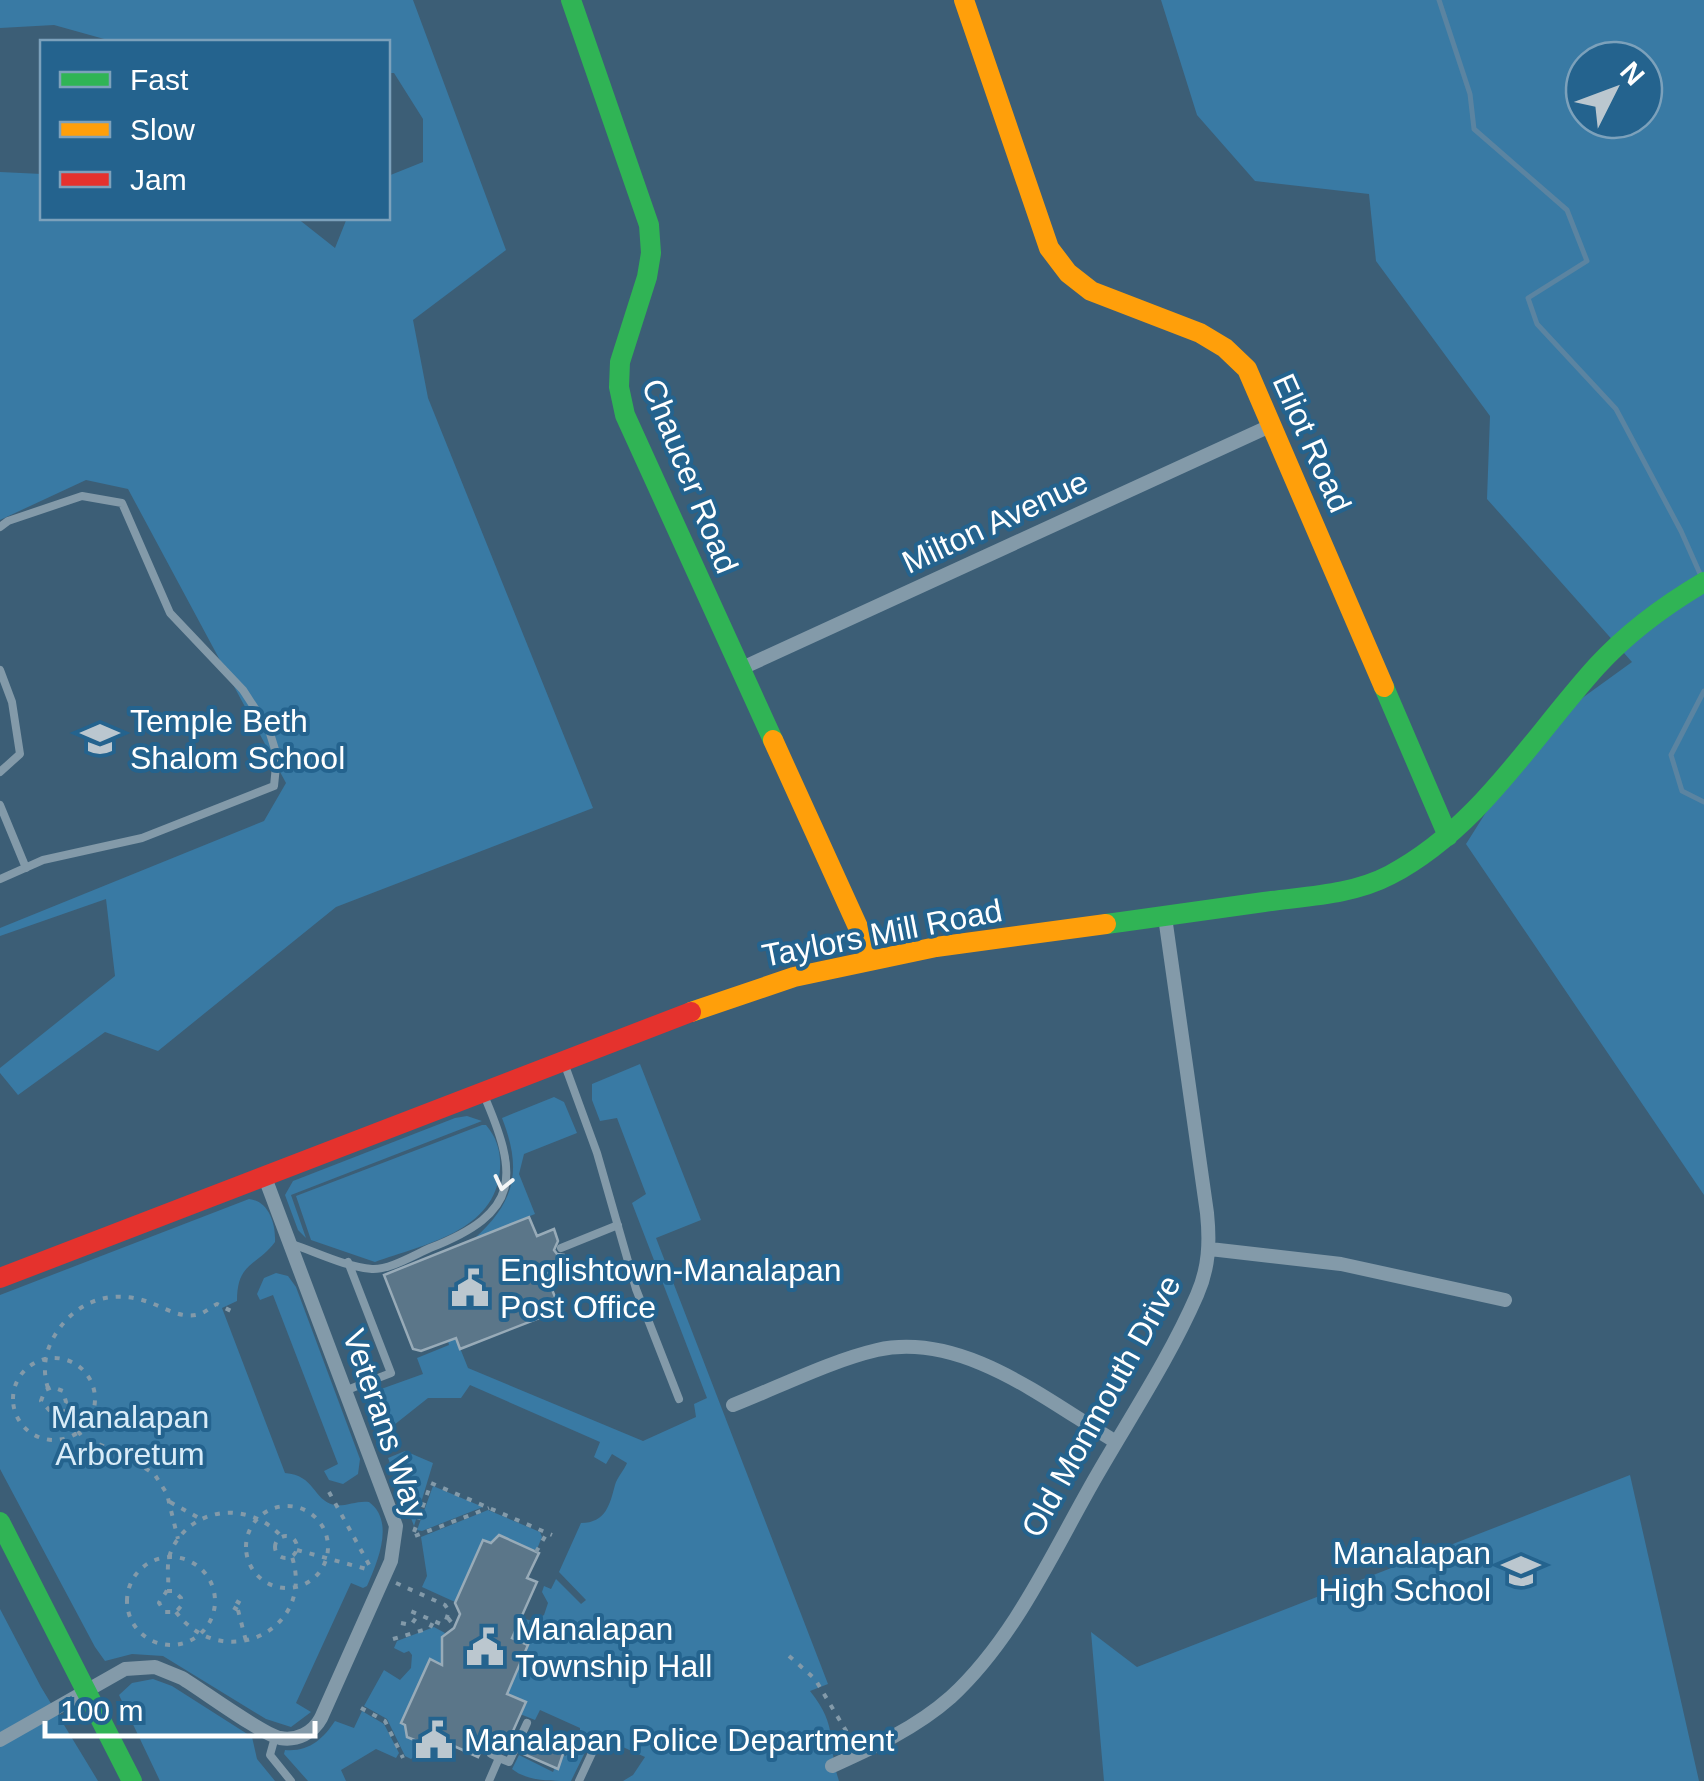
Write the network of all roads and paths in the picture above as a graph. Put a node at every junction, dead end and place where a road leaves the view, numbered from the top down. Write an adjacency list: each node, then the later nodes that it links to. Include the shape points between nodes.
1 (571, 0): 6 (street, Chaucer Road, via 652,241 649,281 621,346 619,395)
2 (964, 0): 3 (street, Eliot Road, via 1049,248 1064,271 1102,299 1202,332 1228,348 1247,369)
3 (1272, 425): 6 (street, Milton Avenue); 12 (street, Eliot Road)
4 (0, 526): 13 (lane, via 82,496 122,503 170,613 243,690 270,730 276,756 274,786 142,838)
5 (1704, 582): 12 (street, Taylors Mill Road, via 1639,626 1600,663)
6 (740, 669): 16 (street, Chaucer Road)
7 (0, 670): 8 (lane, via 20,754)
8 (0, 772)
9 (0, 805): 10 (lane)
10 (10, 830): 11 (lane); 13 (lane)
11 (0, 834)
12 (1448, 836): 15 (street, Taylors Mill Road, via 1422,859 1363,887)
13 (26, 868): 14 (lane)
14 (0, 878)
15 (1165, 916): 16 (street, Taylors Mill Road); 23 (street, Old Monmouth Drive)
16 (874, 960): 17 (street, Taylors Mill Road, via 732,996)
17 (562, 1060): 18 (street, Taylors Mill Road); 20 (lane)
18 (482, 1091): 19 (street, Taylors Mill Road); 24 (lane, one-way to 24, via 507,1159 504,1188 490,1214 466,1234 379,1268)
19 (264, 1175): 21 (street, Veterans Way); 25 (street, Taylors Mill Road)
20 (618, 1226): 22 (lane); 31 (lane)
21 (292, 1244): 24 (lane); 30 (street, Veterans Way)
22 (561, 1248)
23 (1210, 1250): 26 (street, via 1340,1264); 35 (street, Old Monmouth Drive, via 1198,1293)
24 (348, 1262): 30 (lane, via 391,1373)
25 (0, 1278)
26 (1505, 1300)
27 (231, 1310): 28 (path, via 219,1304 182,1315 132,1297 99,1298 65,1320)
28 (46, 1358): 29 (path); 34 (path, via 70,1361 91,1382 94,1409); 34 (path, via 15,1384 18,1418 44,1439)
29 (48, 1388): 33 (path, via 65,1394); 33 (path, via 43,1404 51,1412)
30 (347, 1390): 67 (street, Veterans Way, via 394,1517 394,1554 319,1724 298,1737)
31 (679, 1399)
32 (733, 1405): 35 (street, via 878,1350 910,1348 988,1366)
33 (62, 1409): 34 (path)
34 (78, 1433): 37 (path, via 147,1468)
35 (1116, 1442): 71 (street, Old Monmouth Drive, via 1012,1624 978,1669 920,1721)
36 (329, 1492): 48 (path, via 372,1570)
37 (170, 1502): 40 (path); 43 (path)
38 (489, 1508): 38 (path, via 432,1482 415,1534); 45 (path, via 549,1534)
39 (258, 1518): 40 (path, via 224,1512); 42 (path); 48 (path, via 285,1506 304,1509 325,1530); 50 (path, via 246,1541 251,1566 270,1584)
40 (200, 1519): 43 (path)
41 (0, 1522): 64 (street)
42 (282, 1536): 44 (path, via 294,1539); 47 (path, via 276,1552)
43 (178, 1539): 46 (path)
44 (297, 1550): 47 (path); 48 (path)
45 (536, 1552)
46 (169, 1557): 51 (path); 60 (path, via 198,1566 210,1581 214,1614); 60 (path, via 149,1562 134,1576 128,1614 140,1634 160,1645)
47 (292, 1557): 50 (path)
48 (327, 1559): 50 (path, via 316,1578)
49 (396, 1582): 56 (path, via 445,1605)
50 (296, 1588): 62 (path, via 276,1626)
51 (167, 1591): 54 (path, via 181,1598); 54 (path, via 160,1606)
52 (238, 1610): 62 (path)
53 (408, 1610): 55 (path)
54 (176, 1612): 60 (path)
55 (418, 1615): 57 (path); 58 (path, via 412,1624)
56 (448, 1618): 57 (path); 59 (path)
57 (433, 1622): 61 (path)
58 (400, 1623)
59 (454, 1626)
60 (200, 1635): 62 (path)
61 (393, 1639)
62 (246, 1641)
63 (790, 1656): 71 (path, via 816,1679)
64 (87, 1691): 67 (street, via 126,1670 155,1667); 68 (street); 75 (street)
65 (361, 1708): 72 (path, via 385,1721)
66 (522, 1725): 73 (lane, via 509,1762)
67 (275, 1736): 76 (lane, via 270,1754)
68 (0, 1740)
69 (598, 1740): 78 (lane)
70 (495, 1745): 73 (lane, via 491,1754)
71 (860, 1754): 74 (street, Old Monmouth Drive)
72 (403, 1758)
73 (499, 1758): 77 (lane)
74 (832, 1766)
75 (132, 1781)
76 (291, 1781)
77 (489, 1781)
78 (578, 1781)

